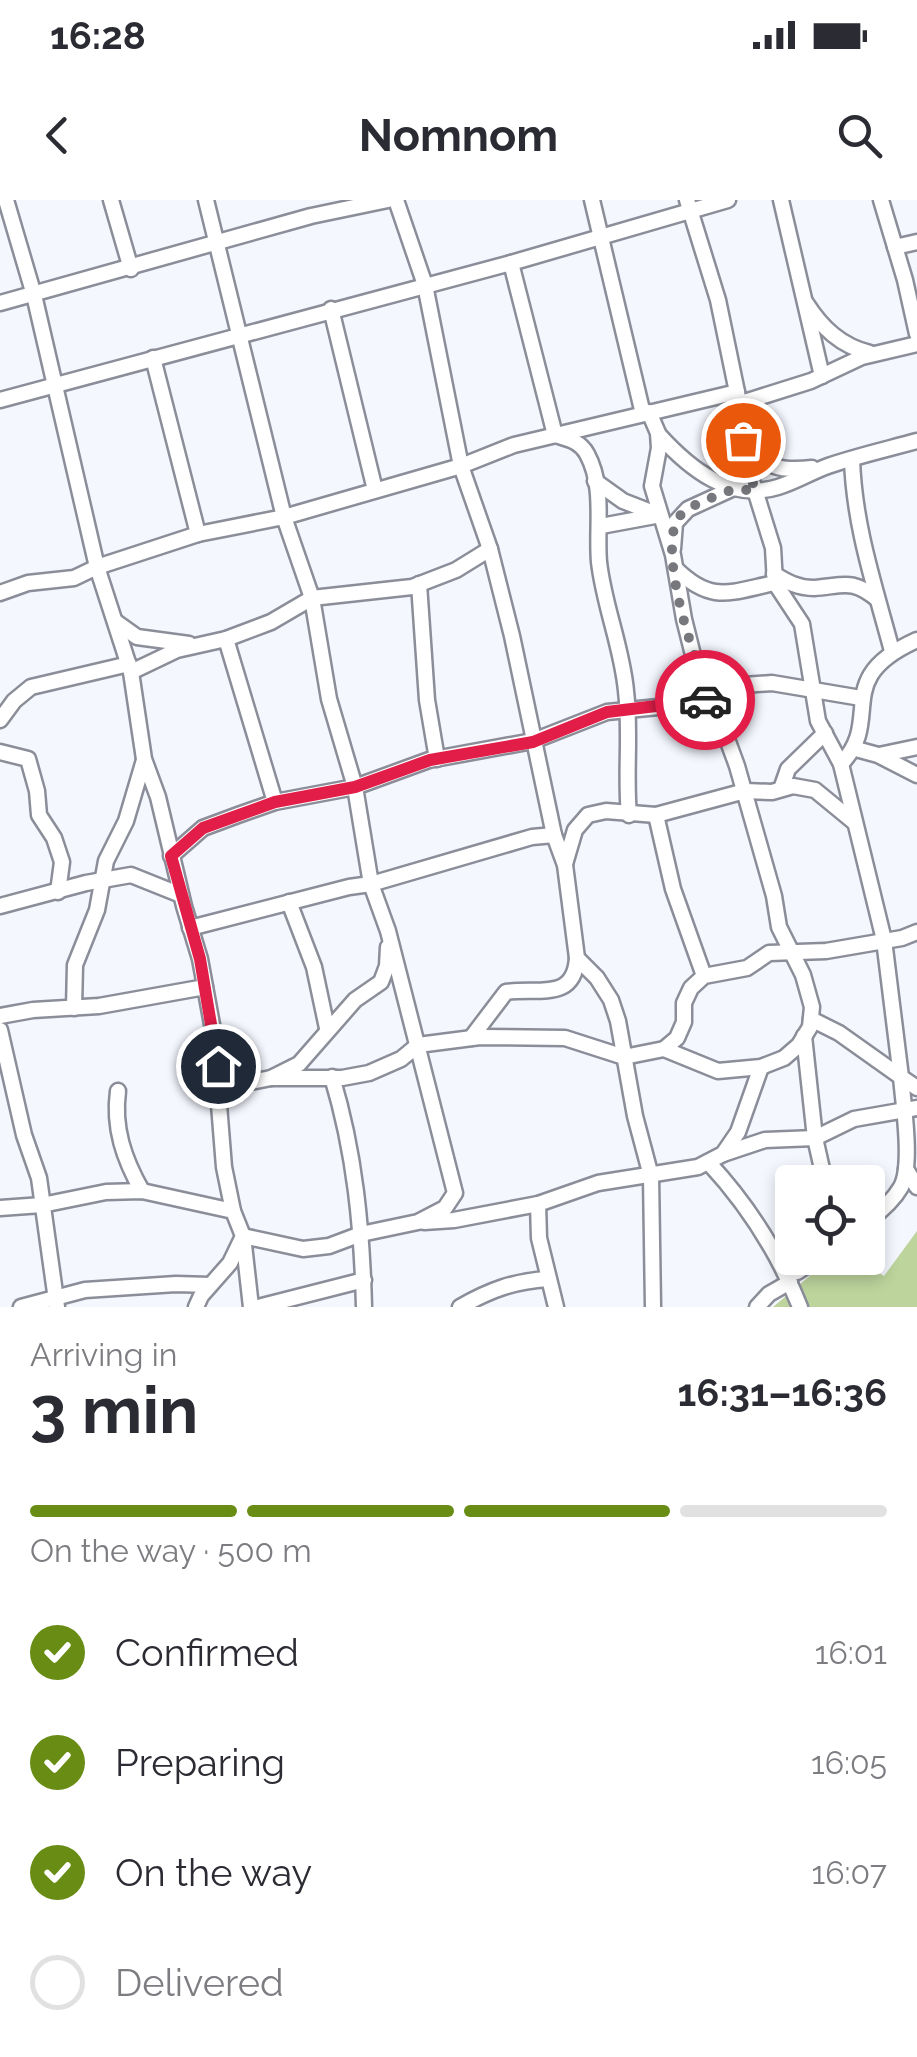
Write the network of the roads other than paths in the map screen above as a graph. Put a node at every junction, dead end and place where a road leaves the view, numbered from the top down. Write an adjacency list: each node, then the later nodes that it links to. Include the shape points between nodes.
1 (6, 200): 19 (street)
2 (111, 200): 17 (street)
3 (206, 200): 13 (street)
4 (306, 200): 11 (street)
5 (392, 200): 11 (street); 18 (street)
6 (592, 200): 12 (street)
7 (728, 200): 10 (street)
8 (781, 200): 20 (street)
9 (881, 200): 15 (street)
10 (688, 205): 12 (street); 30 (street, via 718,300)
11 (311, 216): 13 (street)
12 (602, 237): 16 (street); 32 (street)
13 (217, 242): 17 (street); 24 (street)
14 (917, 242): 15 (street)
15 (895, 248): 23 (street)
16 (511, 263): 18 (street); 34 (street)
17 (131, 268): 19 (street)
18 (424, 285): 22 (street); 38 (street)
19 (34, 295): 21 (street); 29 (street)
20 (802, 298): 26 (street, via 831,334); 28 (street)
21 (0, 304)
22 (331, 309): 24 (street); 42 (street)
23 (917, 334)
24 (240, 336): 27 (street); 45 (street)
25 (917, 344): 26 (street)
26 (876, 354): 28 (street)
27 (153, 358): 29 (street); 47 (street)
28 (822, 376): 30 (street)
29 (54, 385): 31 (street); 50 (street)
30 (737, 398): 32 (street); 35 (street)
31 (0, 400)
32 (646, 413): 33 (street); 34 (street)
33 (658, 435): 41 (street, via 699,474); 44 (street, via 652,486)
34 (555, 436): 38 (street); 40 (street, via 574,440 587,454)
35 (743, 440): 39 (street, via 760,461 777,468); 43 (street)
36 (917, 441): 37 (street)
37 (852, 459): 39 (street); 55 (street)
38 (462, 466): 42 (street); 48 (street)
39 (828, 466): 43 (street)
40 (595, 482): 44 (street); 46 (street)
41 (736, 487): 43 (street); 49 (street, via 688,508 675,523)
42 (374, 490): 45 (street)
43 (755, 492): 51 (street, via 773,548)
44 (659, 515): 46 (street); 49 (street)
45 (284, 517): 47 (street); 54 (street)
46 (601, 526): 65 (street, via 599,560)
47 (198, 534): 50 (street)
48 (490, 549): 52 (street); 68 (street)
49 (674, 562): 51 (street, via 692,585 709,593); 63 (street, via 696,667)
50 (98, 567): 53 (street); 56 (street)
51 (774, 579): 55 (street, via 812,588 841,582 864,587); 62 (street, via 802,624)
52 (419, 584): 54 (street); 73 (street)
53 (0, 593)
54 (312, 598): 57 (street); 77 (street, via 329,699)
55 (878, 599): 60 (street)
56 (115, 622): 59 (street, via 137,638); 61 (street)
57 (226, 640): 59 (street); 80 (street)
58 (917, 640): 60 (street)
59 (203, 644): 61 (street)
60 (892, 651): 64 (street)
61 (130, 668): 66 (street, via 31,687); 74 (street)
62 (813, 690): 63 (street, via 744,685); 64 (street); 67 (street)
63 (712, 698): 65 (street); 79 (street)
64 (861, 698): 70 (street)
65 (628, 711): 68 (street, via 585,719); 81 (street)
66 (0, 720)
67 (825, 732): 75 (street); 78 (street, via 788,769)
68 (533, 742): 73 (street); 84 (street)
69 (917, 747): 72 (street)
70 (856, 749): 72 (street); 75 (street)
71 (0, 752): 89 (street, via 28,758 39,815 62,862)
72 (878, 755): 76 (street)
73 (437, 758): 77 (street)
74 (144, 759): 85 (street); 87 (street)
75 (841, 764): 83 (street)
76 (917, 775)
77 (355, 787): 80 (street); 88 (street)
78 (781, 789): 79 (street); 83 (street, via 815,790)
79 (745, 791): 82 (street); 97 (street, via 779,927)
80 (275, 802): 85 (street, via 203,828)
81 (630, 815): 82 (street); 86 (street, via 588,815 574,830)
82 (656, 815): 99 (street)
83 (854, 823): 96 (street)
84 (554, 835): 86 (street); 88 (street)
85 (171, 856): 90 (street)
86 (564, 866): 98 (street)
87 (102, 879): 89 (street); 90 (street, via 131,875); 101 (street, via 74,965)
88 (371, 884): 91 (street); 94 (street)
89 (58, 892): 92 (street)
90 (181, 894): 93 (street)
91 (289, 902): 93 (street); 104 (street, via 314,967)
92 (0, 906)
93 (190, 928): 100 (street)
94 (388, 931): 104 (street, via 381,982); 108 (street)
95 (917, 932): 96 (street)
96 (884, 940): 97 (street); 113 (street)
97 (791, 950): 99 (street); 103 (street, via 803,974)
98 (577, 958): 107 (street, via 570,984 506,992); 110 (street, via 611,1000)
99 (704, 976): 109 (street, via 684,1002 677,1038)
100 (205, 987): 101 (street); 115 (street)
101 (74, 1008): 102 (street)
102 (0, 1016)
103 (810, 1019): 106 (street); 113 (street)
104 (327, 1028): 114 (street, via 299,1064)
105 (0, 1030): 128 (street)
106 (804, 1036): 111 (street, via 784,1058); 119 (street)
107 (471, 1038): 108 (street); 110 (street, via 564,1038)
108 (418, 1044): 112 (street, via 370,1073); 132 (street, via 455,1193 445,1208)
109 (664, 1049): 110 (street); 111 (street, via 718,1072)
110 (624, 1056): 124 (street)
111 (762, 1067): 120 (street)
112 (332, 1077): 114 (street); 133 (street, via 348,1128)
113 (900, 1077): 116 (street); 118 (street)
114 (271, 1078): 115 (street)
115 (220, 1088): 131 (street)
116 (917, 1088)
117 (118, 1091): 126 (street, via 118,1136)
118 (910, 1109): 119 (street, via 854,1119); 123 (street)
119 (814, 1138): 120 (street, via 766,1140); 122 (street)
120 (723, 1154): 121 (street)
121 (708, 1162): 124 (street); 135 (street, via 748,1208)
122 (820, 1165)
123 (906, 1169): 125 (street); 129 (street, via 903,1185)
124 (651, 1176): 127 (street, via 598,1183); 147 (street)
125 (917, 1188)
126 (142, 1191): 128 (street); 131 (street)
127 (538, 1204): 132 (street); 138 (street)
128 (42, 1205): 130 (street); 141 (street)
129 (885, 1206)
130 (0, 1208)
131 (233, 1211): 134 (street)
132 (418, 1222): 133 (street)
133 (361, 1234): 134 (street, via 303,1250); 140 (street)
134 (242, 1236): 139 (street); 144 (street)
135 (775, 1254)
136 (786, 1275): 148 (street)
137 (787, 1275): 149 (street)
138 (548, 1279): 145 (street, via 494,1288); 146 (street)
139 (210, 1286): 141 (street, via 84,1290); 143 (street)
140 (366, 1297): 144 (street)
141 (56, 1302): 142 (street)
142 (22, 1307)
143 (196, 1307)
144 (254, 1307)
145 (460, 1307)
146 (556, 1307)
147 (652, 1307)
148 (757, 1307)
149 (800, 1307)

